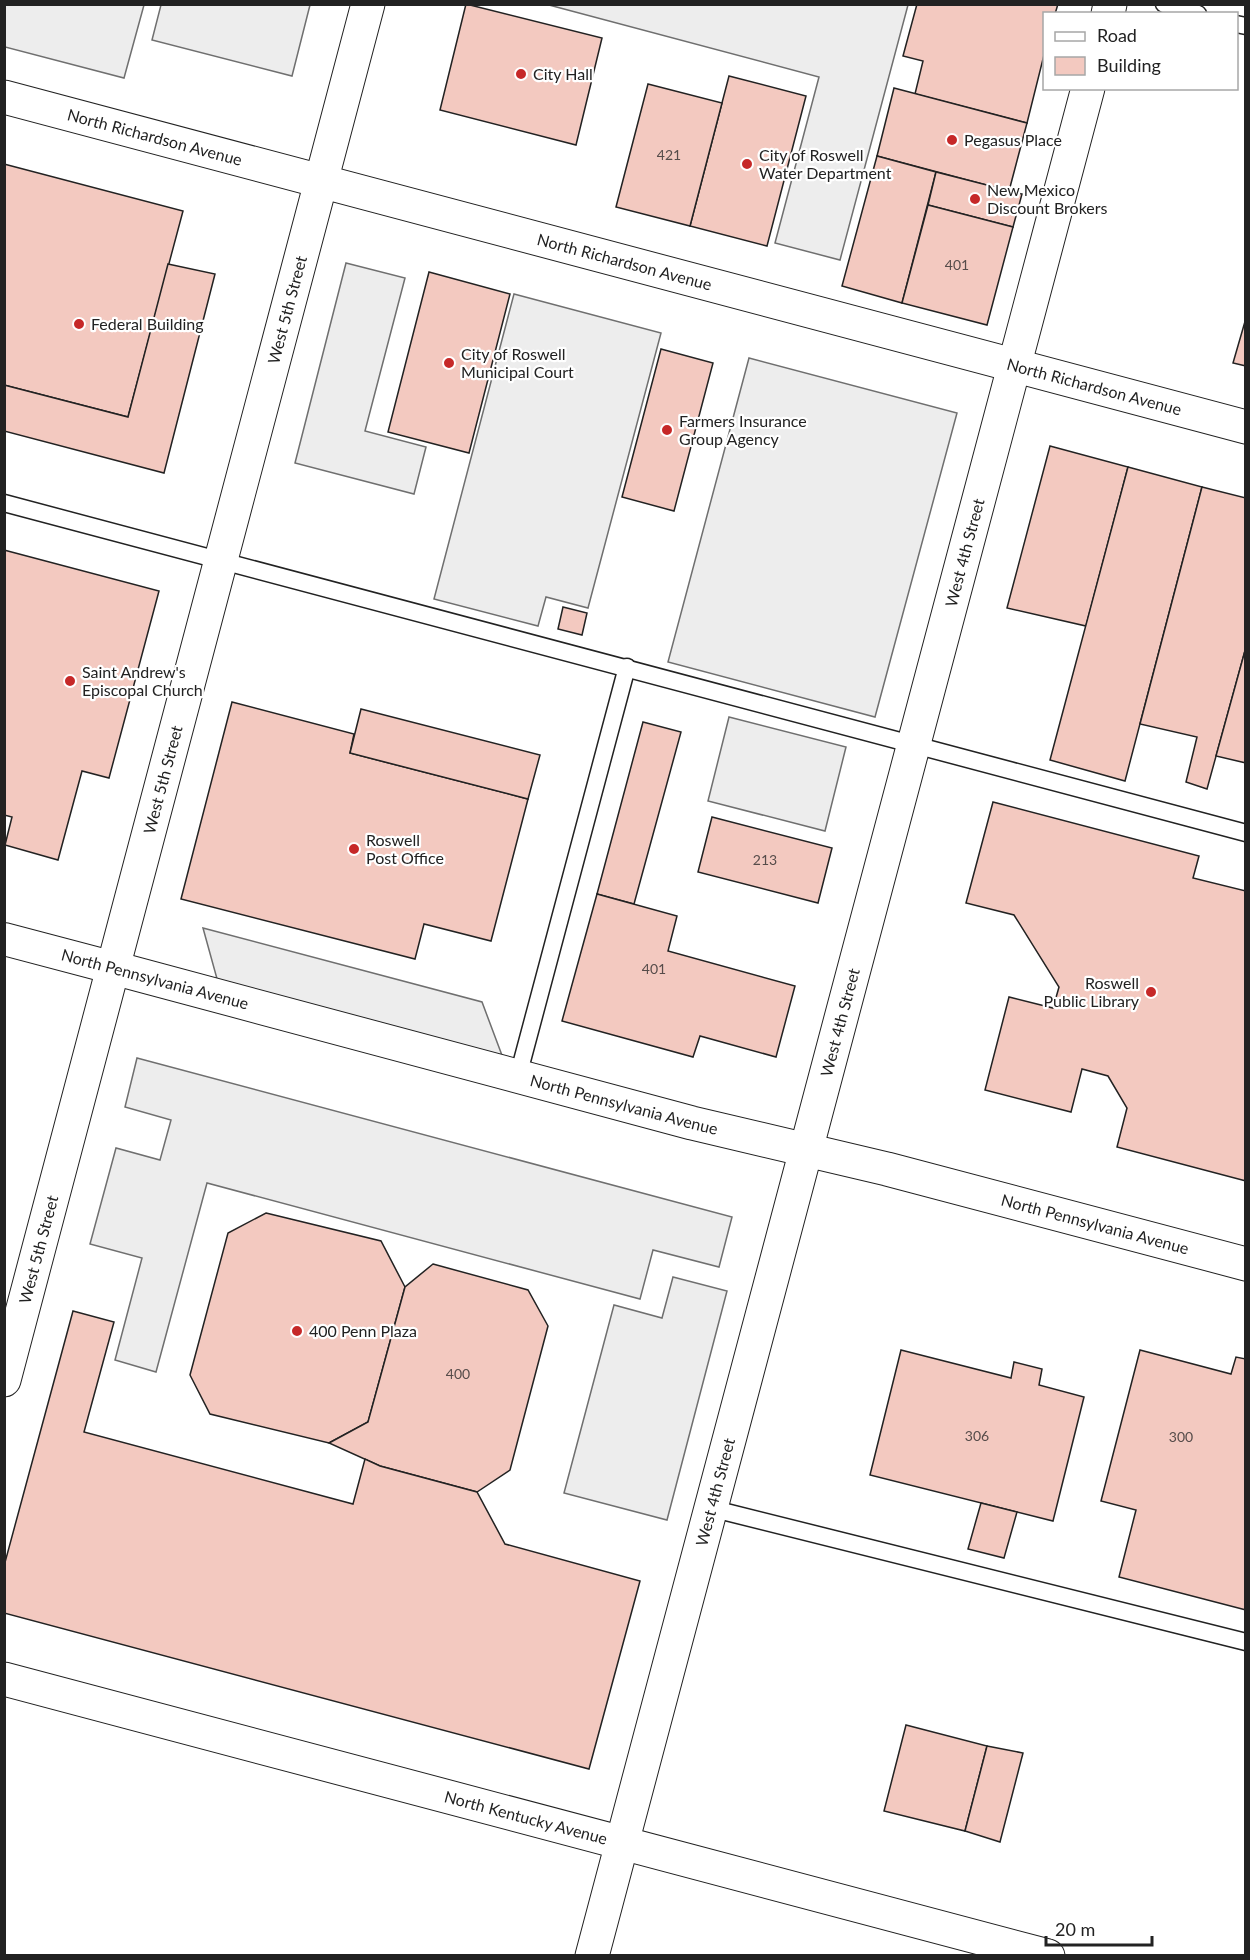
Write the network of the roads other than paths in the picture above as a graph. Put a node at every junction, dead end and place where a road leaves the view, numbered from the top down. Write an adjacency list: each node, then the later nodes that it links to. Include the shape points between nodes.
1 (368, 4): 6 (street, West 5th Street)
2 (1164, 4): 3 (lane)
3 (1191, 12)
4 (1087, 90): 7 (street, West 4th Street)
5 (4, 97): 6 (street, North Richardson Avenue)
6 (322, 181): 7 (street, North Richardson Avenue); 10 (street, West 5th Street)
7 (1014, 366): 8 (street, North Richardson Avenue); 12 (street, West 4th Street)
8 (1245, 428)
9 (4, 503): 10 (lane)
10 (222, 560): 11 (lane); 15 (street, West 5th Street)
11 (627, 667): 12 (lane); 16 (lane)
12 (913, 743): 13 (lane); 17 (street, West 4th Street)
13 (1245, 833)
14 (4, 939): 15 (street, North Pennsylvania Avenue)
15 (114, 968): 16 (street, North Pennsylvania Avenue); 19 (street, West 5th Street)
16 (518, 1076): 17 (street, North Pennsylvania Avenue)
17 (804, 1149): 18 (street, North Pennsylvania Avenue); 20 (street, West 4th Street)
18 (1245, 1264)
19 (4, 1380)
20 (710, 1508): 21 (lane); 23 (street, West 4th Street)
21 (1245, 1642)
22 (4, 1679): 23 (street, North Kentucky Avenue)
23 (622, 1842): 24 (street, West 4th Street); 25 (street, North Kentucky Avenue)
24 (592, 1956)
25 (1048, 1956)

